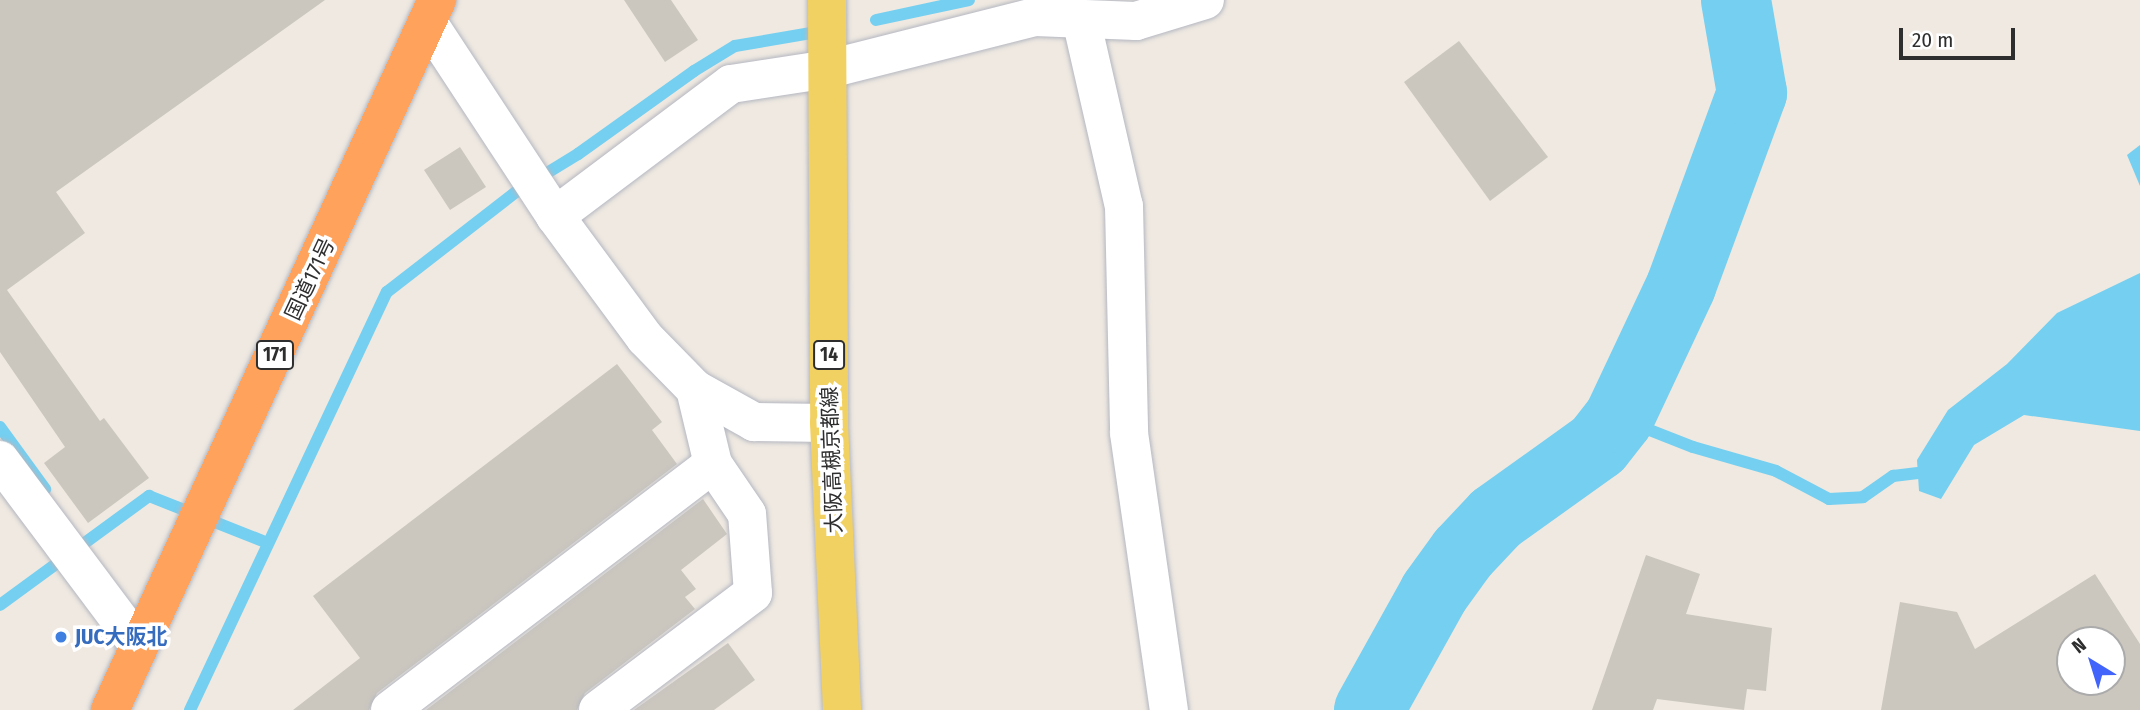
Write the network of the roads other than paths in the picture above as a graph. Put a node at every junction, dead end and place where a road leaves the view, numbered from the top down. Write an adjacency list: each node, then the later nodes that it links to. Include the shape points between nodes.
1 (827, 0): 5 (main road, 大阪高槻京都線 / 14)
2 (1205, 0): 4 (street, via 1136,21)
3 (433, 12): 6 (street); 11 (highway, 国道171号 / 171)
4 (1081, 19): 5 (street, via 1035,17); 16 (street, via 1124,206 1129,433)
5 (829, 69): 6 (street, via 731,84); 8 (main road, 大阪高槻京都線 / 14)
6 (551, 209): 7 (street, via 645,338)
7 (695, 390): 8 (street, via 754,422); 10 (street)
8 (829, 423): 15 (main road, 大阪高槻京都線 / 14)
9 (0, 460): 11 (street)
10 (713, 464): 13 (street); 14 (street, via 747,514 753,593)
11 (139, 646): 12 (highway, 国道171号 / 171)
12 (110, 710)
13 (390, 710)
14 (598, 710)
15 (842, 710)
16 (1169, 710)

